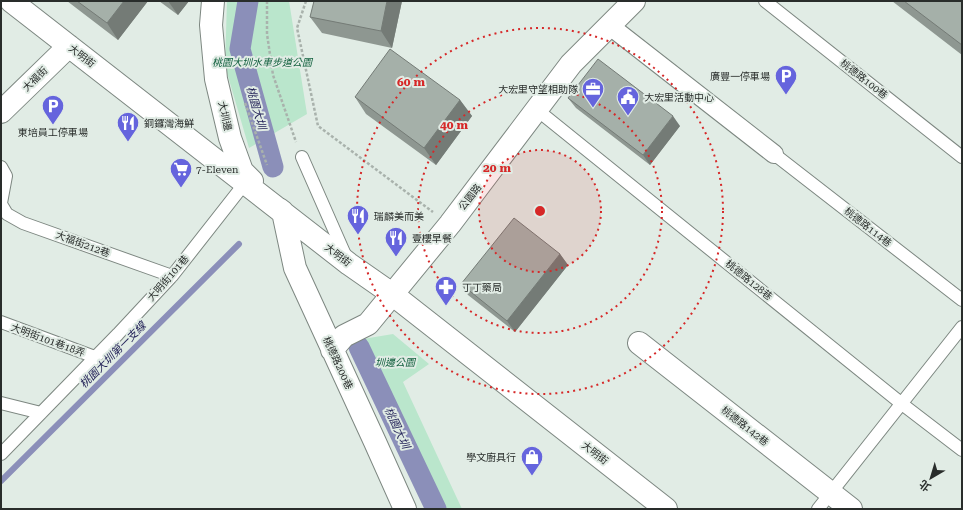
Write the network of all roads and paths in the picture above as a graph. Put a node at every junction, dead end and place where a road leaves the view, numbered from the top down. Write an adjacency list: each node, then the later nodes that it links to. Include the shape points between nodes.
1 (11, 1): 8 (street, 大明街)
2 (213, 1): 19 (street, 大圳邊, via 211,26 216,79 230,138 242,170)
3 (267, 1): 13 (path, via 267,34 273,75)
4 (306, 1): 20 (path, via 297,28 318,126)
5 (634, 1): 7 (street, 公園路)
6 (765, 1): 14 (lane, 桃德路100巷)
7 (610, 26): 10 (street, 公園路, via 571,64); 12 (street)
8 (69, 46): 11 (street, 大福街); 17 (street, 大明街)
9 (244, 101): 16 (path)
10 (536, 109): 20 (street, 公園路); 31 (lane, 桃德路128巷)
11 (1, 112)
12 (774, 154): 24 (lane, 桃德路114巷)
13 (302, 157): 21 (lane)
14 (962, 157)
15 (1, 167): 18 (lane, 大福街212巷, via 6,176)
16 (268, 168)
17 (245, 183): 19 (street, 大明街); 22 (lane, 大明街101巷)
18 (1, 204): 22 (lane, 大福街212巷, via 6,214 23,223)
19 (283, 212): 21 (street, 大明街); 28 (street, 桃德路200巷, via 295,268)
20 (450, 224): 23 (street, 公園路)
21 (349, 264): 23 (street, 大明街)
22 (172, 276): 29 (lane, 大明街101巷)
23 (392, 294): 28 (street, 公園路, via 368,324 344,336); 37 (street, 大明街)
24 (962, 300)
25 (1, 322): 29 (lane, 大明街101巷18弄)
26 (962, 327): 31 (lane)
27 (639, 343): 35 (street, 桃德路142巷)
28 (332, 350): 36 (street, 桃德路200巷)
29 (95, 357): 32 (lane, 大明街101巷)
30 (1, 403): 32 (lane)
31 (902, 404): 33 (lane, 桃德路128巷); 35 (lane)
32 (41, 413): 34 (lane, 大明街101巷)
33 (962, 450)
34 (1, 454)
35 (824, 501): 38 (street, 桃德路142巷)
36 (405, 509)
37 (666, 509)
38 (851, 509)

